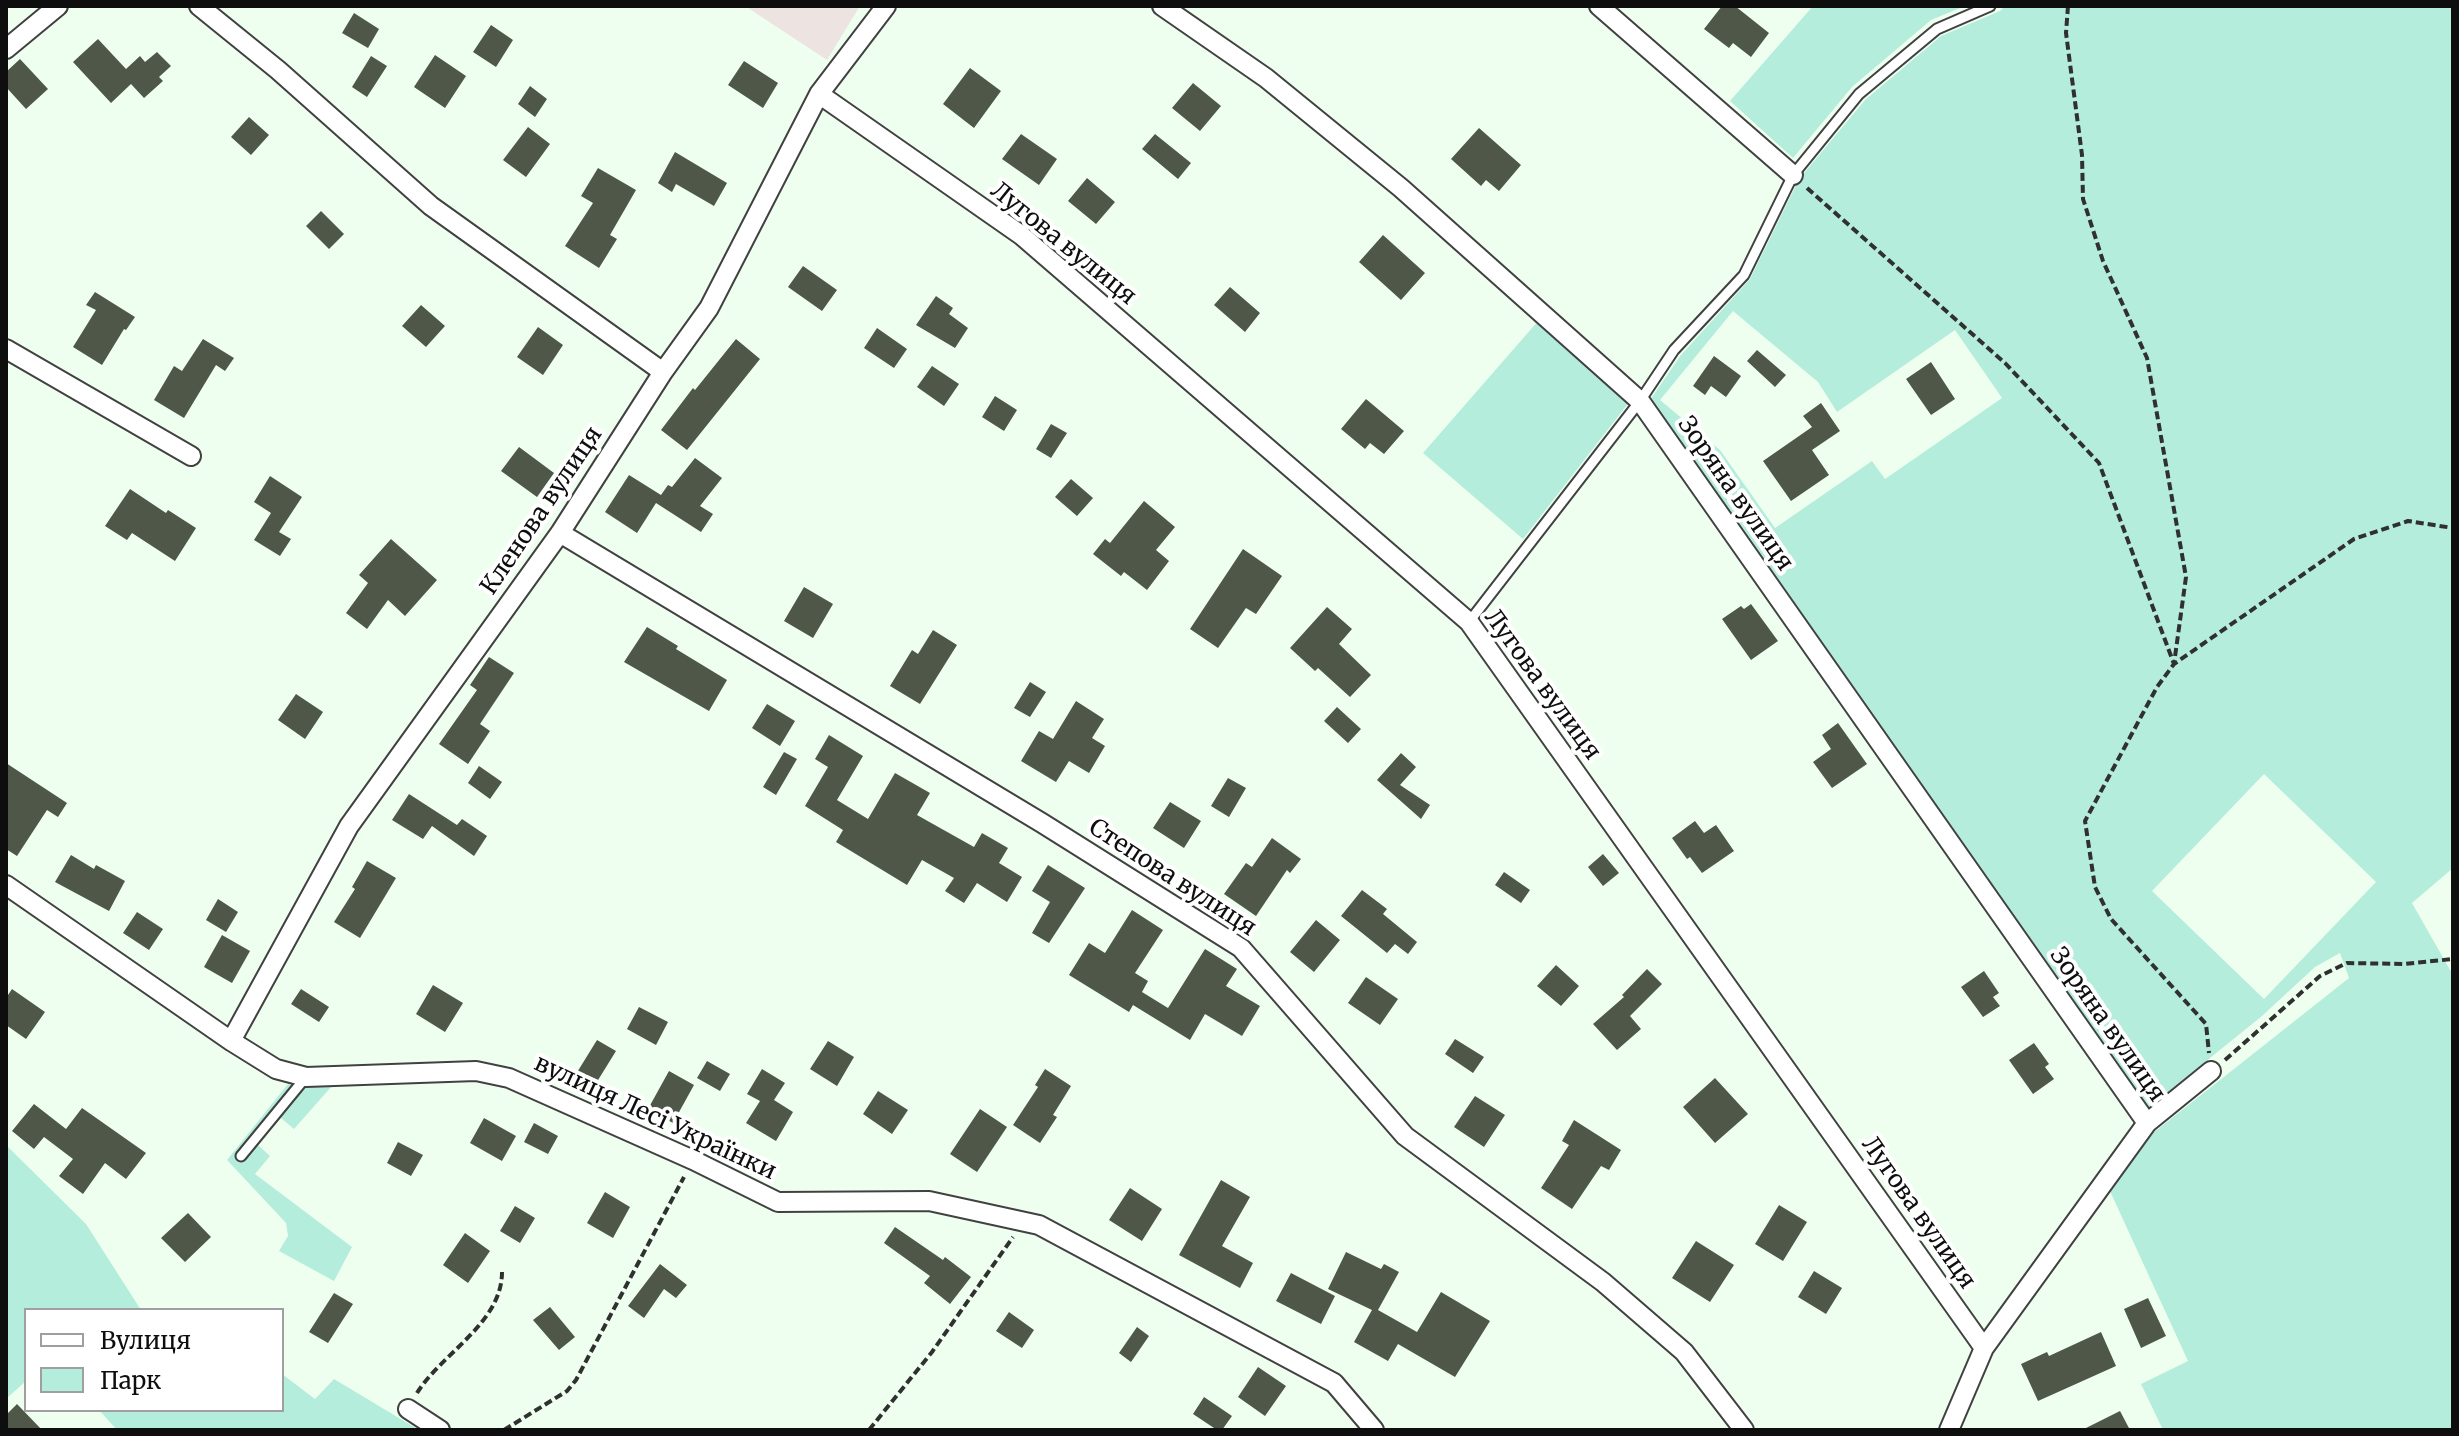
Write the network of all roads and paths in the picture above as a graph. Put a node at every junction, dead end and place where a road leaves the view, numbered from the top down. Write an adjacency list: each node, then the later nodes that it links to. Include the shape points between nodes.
1 (58, 6): 8 (street)
2 (199, 6): 12 (street, via 431,206)
3 (886, 6): 9 (street, Кленова вулиця)
4 (1162, 6): 13 (street, Зоряна вулиця, via 1266,78 1401,188)
5 (1599, 6): 10 (street)
6 (1990, 6): 10 (lane, via 1937,29 1859,94)
7 (2068, 6): 18 (path, via 2066,33 2083,199 2103,261 2147,358 2186,577)
8 (6, 49)
9 (819, 94): 12 (street, Кленова вулиця, via 709,308); 17 (street, Лугова вулиця, via 1021,235)
10 (1793, 175): 13 (lane, via 1744,275 1674,350); 18 (path, via 2005,363 2099,463)
11 (6, 349): 14 (street)
12 (663, 372): 16 (street, Кленова вулиця)
13 (1640, 401): 17 (lane); 24 (street, Зоряна вулиця)
14 (191, 456)
15 (2453, 528): 18 (path, via 2408,521 2354,539)
16 (560, 533): 21 (street, Кленова вулиця, via 349,826); 35 (street, Степова вулиця, via 1241,948 1405,1136 1603,1282 1661,1332 1684,1352)
17 (1469, 622): 29 (street, Лугова вулиця)
18 (2174, 664): 22 (path, via 2085,821 2095,887 2111,919 2206,1024)
19 (6, 885): 21 (street, вулиця Лесі Українки)
20 (2453, 959): 22 (path, via 2347,963 2320,976)
21 (231, 1041): 23 (street, вулиця Лесі Українки, via 276,1069)
22 (2211, 1071): 24 (street)
23 (306, 1077): 25 (lane); 26 (street, вулиця Лесі Українки, via 476,1071 509,1078)
24 (2147, 1123): 29 (street)
25 (241, 1156)
26 (693, 1160): 27 (street, вулиця Лесі Українки, via 778,1202 929,1201); 32 (path, via 576,1380)
27 (1021, 1221): 33 (path, via 932,1352); 34 (street, вулиця Лесі Українки, via 1039,1225 1334,1383)
28 (502, 1272): 30 (path, via 502,1287 488,1314 422,1385)
29 (1984, 1348): 36 (street)
30 (408, 1409): 31 (street)
31 (440, 1430)
32 (504, 1430)
33 (869, 1430)
34 (1374, 1430)
35 (1744, 1430)
36 (1949, 1430)

